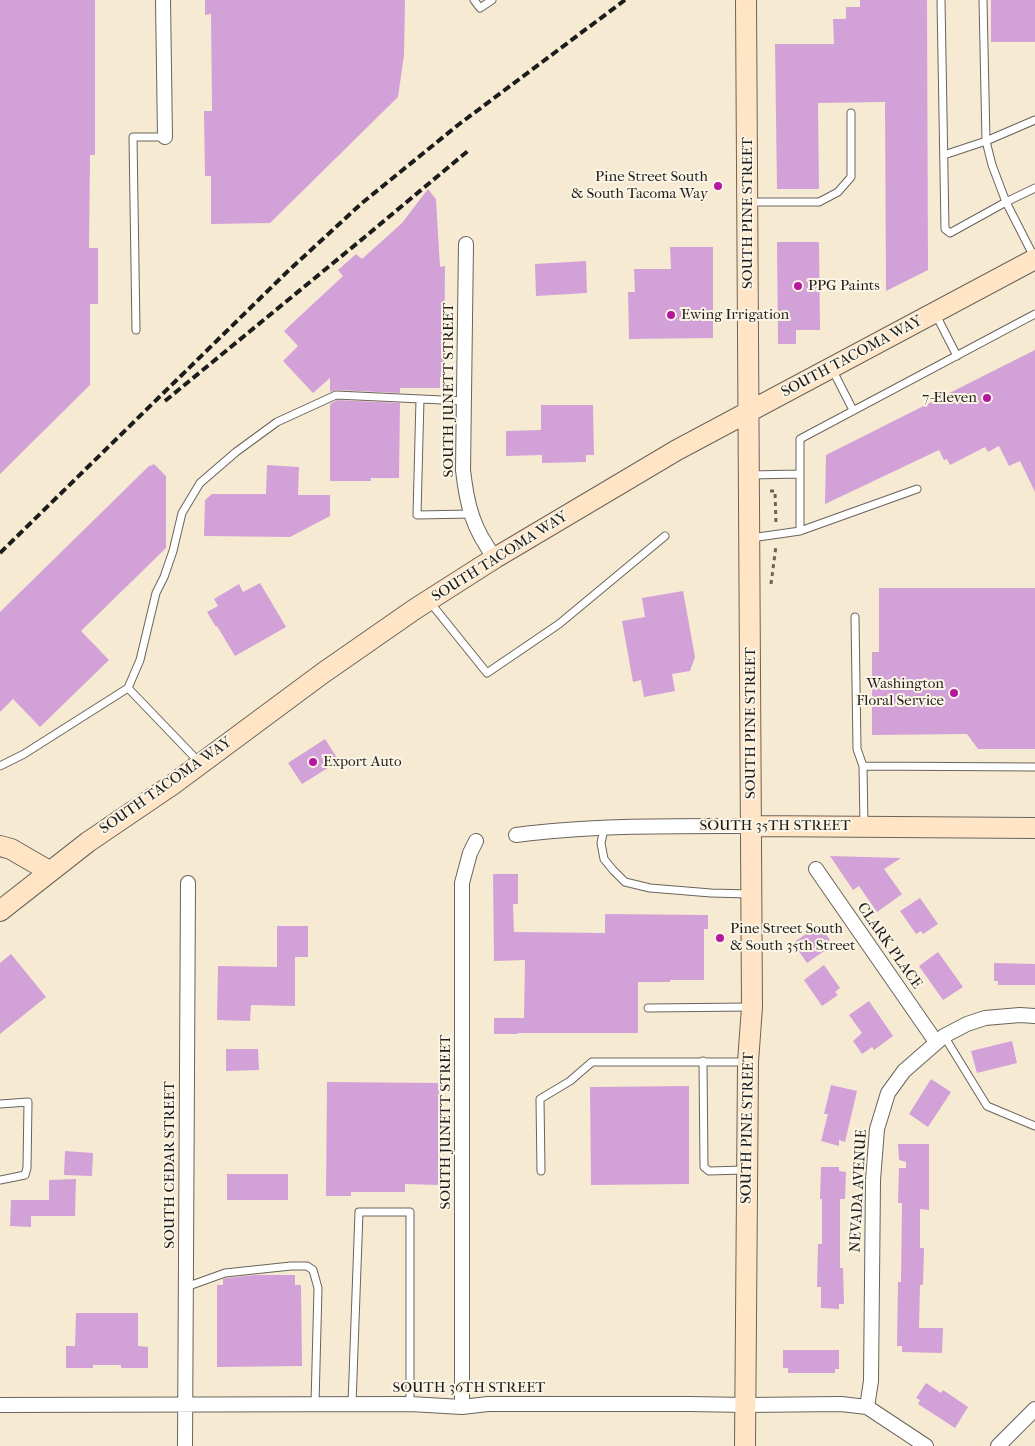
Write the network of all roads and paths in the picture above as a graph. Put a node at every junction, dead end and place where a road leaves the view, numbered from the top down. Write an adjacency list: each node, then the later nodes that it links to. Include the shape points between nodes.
1 (163, 0): 9 (street)
2 (474, 0): 3 (lane, via 480,8)
3 (492, 0)
4 (746, 0): 13 (main road, SOUTH PINE STREET)
5 (941, 0): 11 (lane)
6 (983, 0): 10 (lane)
7 (852, 114): 13 (lane, via 851,177 838,192 819,202)
8 (1035, 120): 10 (lane)
9 (165, 137): 19 (lane, via 133,137)
10 (986, 141): 11 (lane); 14 (lane)
11 (944, 155): 14 (lane, via 945,229 950,233)
12 (1035, 188): 14 (lane)
13 (748, 202): 25 (main road, SOUTH PINE STREET)
14 (1006, 202): 16 (lane)
15 (466, 244): 23 (street, SOUTH JUNETT STREET)
16 (1035, 259): 17 (main road, SOUTH TACOMA WAY)
17 (934, 313): 20 (lane); 21 (main road, SOUTH TACOMA WAY)
18 (1035, 314): 20 (lane)
19 (136, 330)
20 (957, 356): 24 (lane)
21 (832, 368): 24 (lane); 25 (main road, SOUTH TACOMA WAY)
22 (420, 399): 23 (lane); 30 (lane, via 417,515); 39 (lane, via 336,395 277,422 200,483 182,513 173,551 156,593 140,660)
23 (464, 401): 30 (street, SOUTH JUNETT STREET, via 463,470)
24 (853, 410): 26 (lane, via 800,439)
25 (749, 412): 27 (main road, SOUTH PINE STREET); 35 (main road, SOUTH TACOMA WAY, via 677,450)
26 (800, 474): 27 (lane); 31 (lane)
27 (750, 475): 34 (main road, SOUTH PINE STREET)
28 (917, 489): 31 (lane)
29 (770, 491): 32 (path, via 775,491)
30 (471, 514): 35 (street, SOUTH JUNETT STREET, via 484,544)
31 (800, 531): 32 (lane)
32 (776, 535): 34 (lane); 36 (path)
33 (665, 536): 37 (lane, via 559,624 487,673)
34 (750, 538): 44 (main road, SOUTH PINE STREET)
35 (495, 558): 37 (main road, SOUTH TACOMA WAY)
36 (770, 584)
37 (428, 601): 40 (main road, SOUTH TACOMA WAY)
38 (855, 618): 42 (lane, via 857,749)
39 (128, 688): 40 (lane); 41 (lane)
40 (200, 764): 52 (main road, SOUTH TACOMA WAY)
41 (0, 766)
42 (863, 766): 43 (lane); 45 (lane)
43 (1035, 768)
44 (751, 826): 45 (main road, SOUTH 35TH STREET); 47 (street, SOUTH 35TH STREET); 54 (main road, SOUTH PINE STREET)
45 (864, 826): 46 (main road, SOUTH 35TH STREET)
46 (1035, 828)
47 (604, 829): 48 (street, SOUTH 35TH STREET); 54 (lane, via 601,843 604,859 625,882 650,888)
48 (516, 835)
49 (476, 841): 74 (street, SOUTH JUNETT STREET, via 462,883)
50 (0, 846): 52 (main road, via 10,848)
51 (816, 869): 59 (street, CLARK PLACE)
52 (49, 871): 55 (main road, SOUTH TACOMA WAY)
53 (188, 883): 67 (street, SOUTH CEDAR STREET)
54 (752, 894): 57 (main road, SOUTH PINE STREET)
55 (0, 910)
56 (648, 1008): 57 (lane)
57 (752, 1008): 61 (main road, SOUTH PINE STREET)
58 (1035, 1016): 59 (street, NEVADA AVENUE, via 986,1018)
59 (940, 1039): 63 (lane, via 987,1106); 75 (street, NEVADA AVENUE, via 904,1071 888,1093 877,1128 873,1180 871,1381)
60 (703, 1061): 61 (lane); 64 (lane, via 704,1167 709,1171); 65 (lane, via 592,1062 570,1081 540,1099)
61 (748, 1062): 64 (main road, SOUTH PINE STREET)
62 (0, 1104): 66 (lane, via 28,1102 25,1176)
63 (1035, 1126)
64 (747, 1170): 73 (main road, SOUTH PINE STREET)
65 (541, 1171)
66 (3, 1179)
67 (186, 1287): 68 (lane, via 225,1272 291,1266 307,1266 313,1270 318,1288); 72 (street, SOUTH CEDAR STREET)
68 (315, 1404): 69 (street, SOUTH 36TH STREET); 72 (street, SOUTH 36TH STREET)
69 (352, 1404): 70 (street, SOUTH 36TH STREET); 70 (lane, via 360,1212 410,1212)
70 (410, 1404): 74 (street, SOUTH 36TH STREET)
71 (0, 1405): 72 (street, SOUTH 36TH STREET)
72 (185, 1405): 77 (street, SOUTH CEDAR STREET)
73 (746, 1405): 74 (street, SOUTH 36TH STREET); 75 (street, SOUTH 36TH STREET, via 841,1404); 78 (main road, SOUTH PINE STREET)
74 (462, 1406)
75 (867, 1407): 79 (street, SOUTH 36TH STREET)
76 (1035, 1409): 80 (street)
77 (185, 1446)
78 (745, 1446)
79 (926, 1446)
80 (998, 1446)

